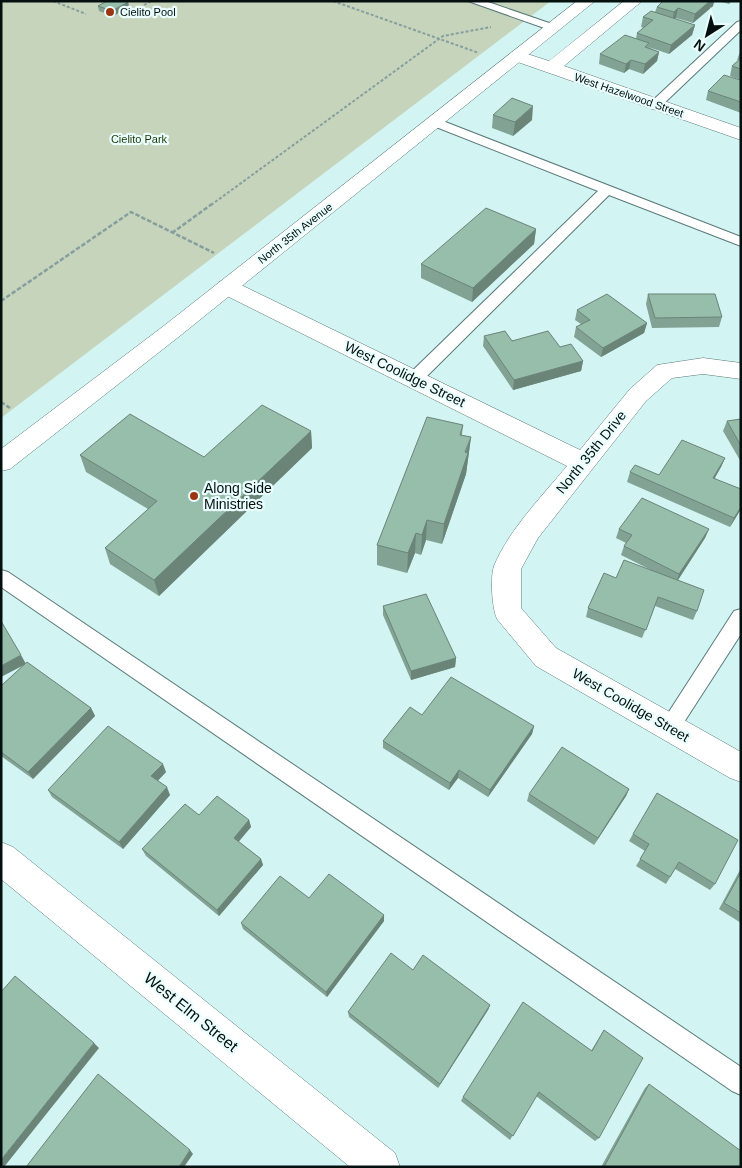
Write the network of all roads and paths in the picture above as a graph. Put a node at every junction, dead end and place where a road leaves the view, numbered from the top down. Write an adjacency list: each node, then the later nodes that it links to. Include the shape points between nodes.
1 (53, 1): 8 (path)
2 (151, 1): 7 (path)
3 (333, 1): 11 (path)
4 (474, 1): 10 (lane)
5 (587, 1): 10 (street, North 35th Avenue)
6 (634, 1): 14 (street)
7 (144, 5)
8 (86, 14)
9 (741, 24): 15 (lane)
10 (554, 28): 13 (street, North 35th Avenue)
11 (439, 39): 12 (path); 19 (path)
12 (479, 53)
13 (518, 56): 14 (street, West Hazelwood Street); 16 (street, North 35th Avenue)
14 (551, 68): 15 (street, West Hazelwood Street)
15 (655, 104): 17 (street, West Hazelwood Street)
16 (435, 122): 18 (lane); 22 (street, North 35th Avenue)
17 (741, 134)
18 (606, 190): 20 (lane); 25 (lane)
19 (172, 233): 21 (path); 23 (path, via 131,212)
20 (741, 242)
21 (214, 253)
22 (227, 287): 25 (street, West Coolidge Street); 28 (street, North 35th Avenue)
23 (1, 301)
24 (741, 371): 29 (street, North 35th Drive, via 703,366 666,371 638,395)
25 (414, 379): 29 (street, West Coolidge Street)
26 (1, 402): 27 (path)
27 (10, 408)
28 (1, 462)
29 (582, 462): 31 (street, North 35th Drive, via 529,531 507,568)
30 (1, 577): 36 (lane)
31 (507, 611): 33 (street, West Coolidge Street, via 546,657)
32 (741, 617): 33 (lane)
33 (670, 727): 34 (street, West Coolidge Street)
34 (741, 768)
35 (1, 858): 37 (street, West Elm Street)
36 (741, 1082)
37 (381, 1167)

